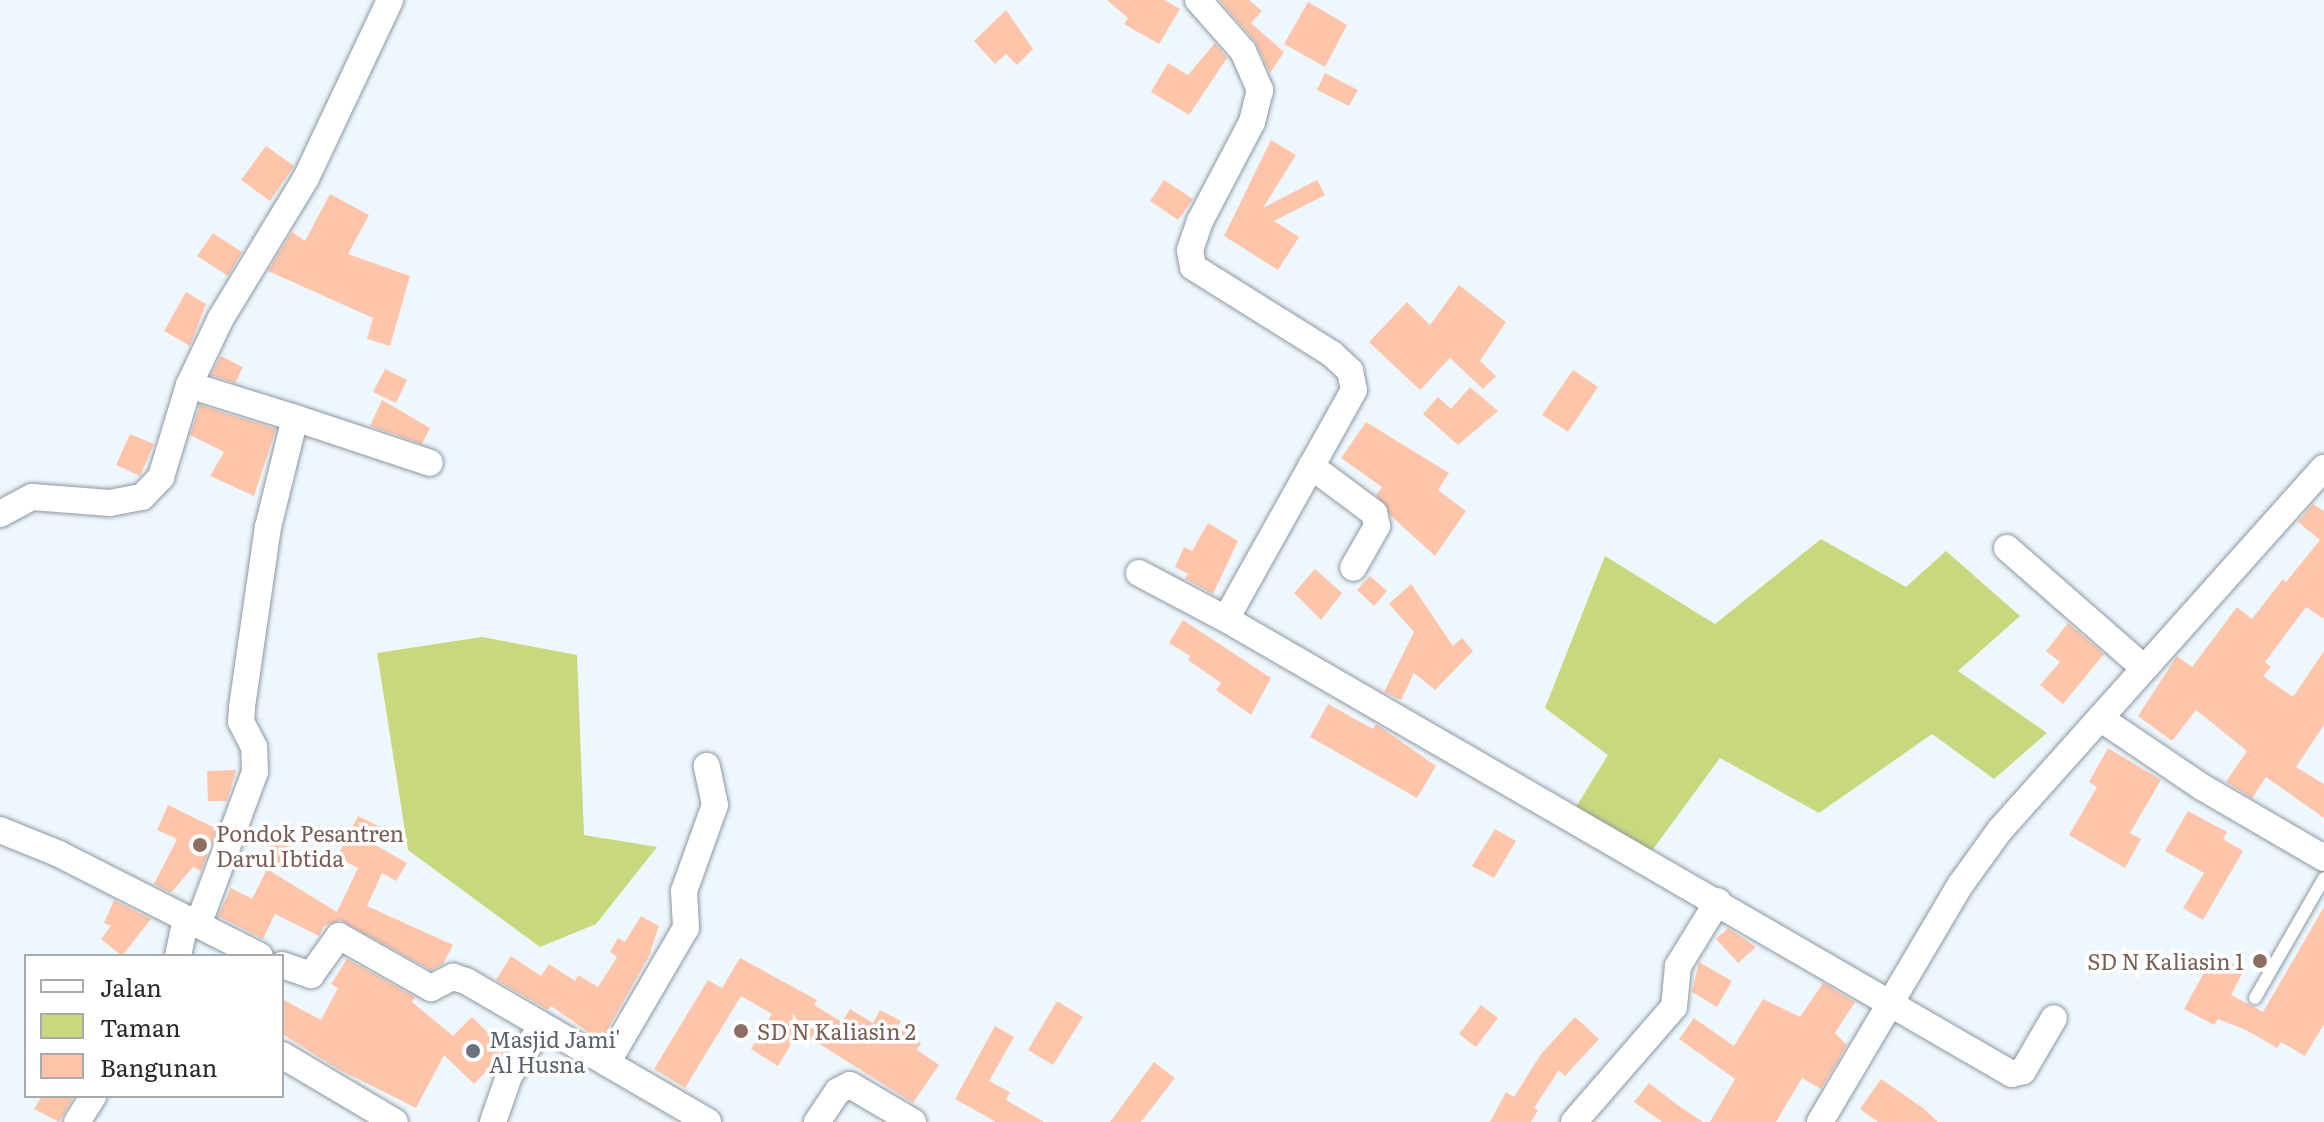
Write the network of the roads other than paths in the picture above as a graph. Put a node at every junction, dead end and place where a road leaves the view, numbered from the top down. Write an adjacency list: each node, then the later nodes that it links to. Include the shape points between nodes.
1 (390, 0): 3 (street, via 318,154 221,318)
2 (1198, 0): 6 (street, via 1243,51 1260,90 1252,122 1200,221 1190,250 1193,267 1332,354 1350,371 1354,390)
3 (189, 385): 4 (street); 8 (street, via 161,477 142,497 110,503 32,497)
4 (295, 418): 5 (street); 20 (street, via 268,527 242,707 255,772)
5 (430, 463)
6 (1311, 466): 10 (street, via 1374,513 1377,526); 12 (street)
7 (2324, 468): 13 (street)
8 (0, 514)
9 (2007, 548): 13 (street)
10 (1353, 568)
11 (1139, 573): 12 (street)
12 (1226, 619): 19 (street, via 1600,839)
13 (2142, 666): 14 (street)
14 (2100, 718): 17 (street, via 2202,787); 25 (street, via 2000,830)
15 (707, 766): 29 (street, via 715,805 684,891 686,928)
16 (0, 830): 20 (street)
17 (2324, 858)
18 (2324, 878): 24 (lane)
19 (1718, 901): 25 (street); 37 (street, via 1678,966 1674,1007)
20 (192, 922): 21 (street); 22 (street)
21 (179, 954)
22 (256, 954)
23 (284, 966): 27 (street, via 311,975 339,936 431,988 453,977 466,981)
24 (2255, 998)
25 (1889, 1001): 26 (street, via 2014,1074 2023,1071); 38 (street)
26 (2054, 1018)
27 (541, 1027): 29 (street); 33 (street, via 509,1076)
28 (284, 1056): 32 (street)
29 (607, 1063): 34 (street)
30 (92, 1098): 31 (street)
31 (77, 1122)
32 (395, 1122)
33 (493, 1122)
34 (708, 1122)
35 (817, 1122): 36 (street, via 838,1091 850,1085)
36 (913, 1122)
37 (1574, 1122)
38 (1820, 1122)

